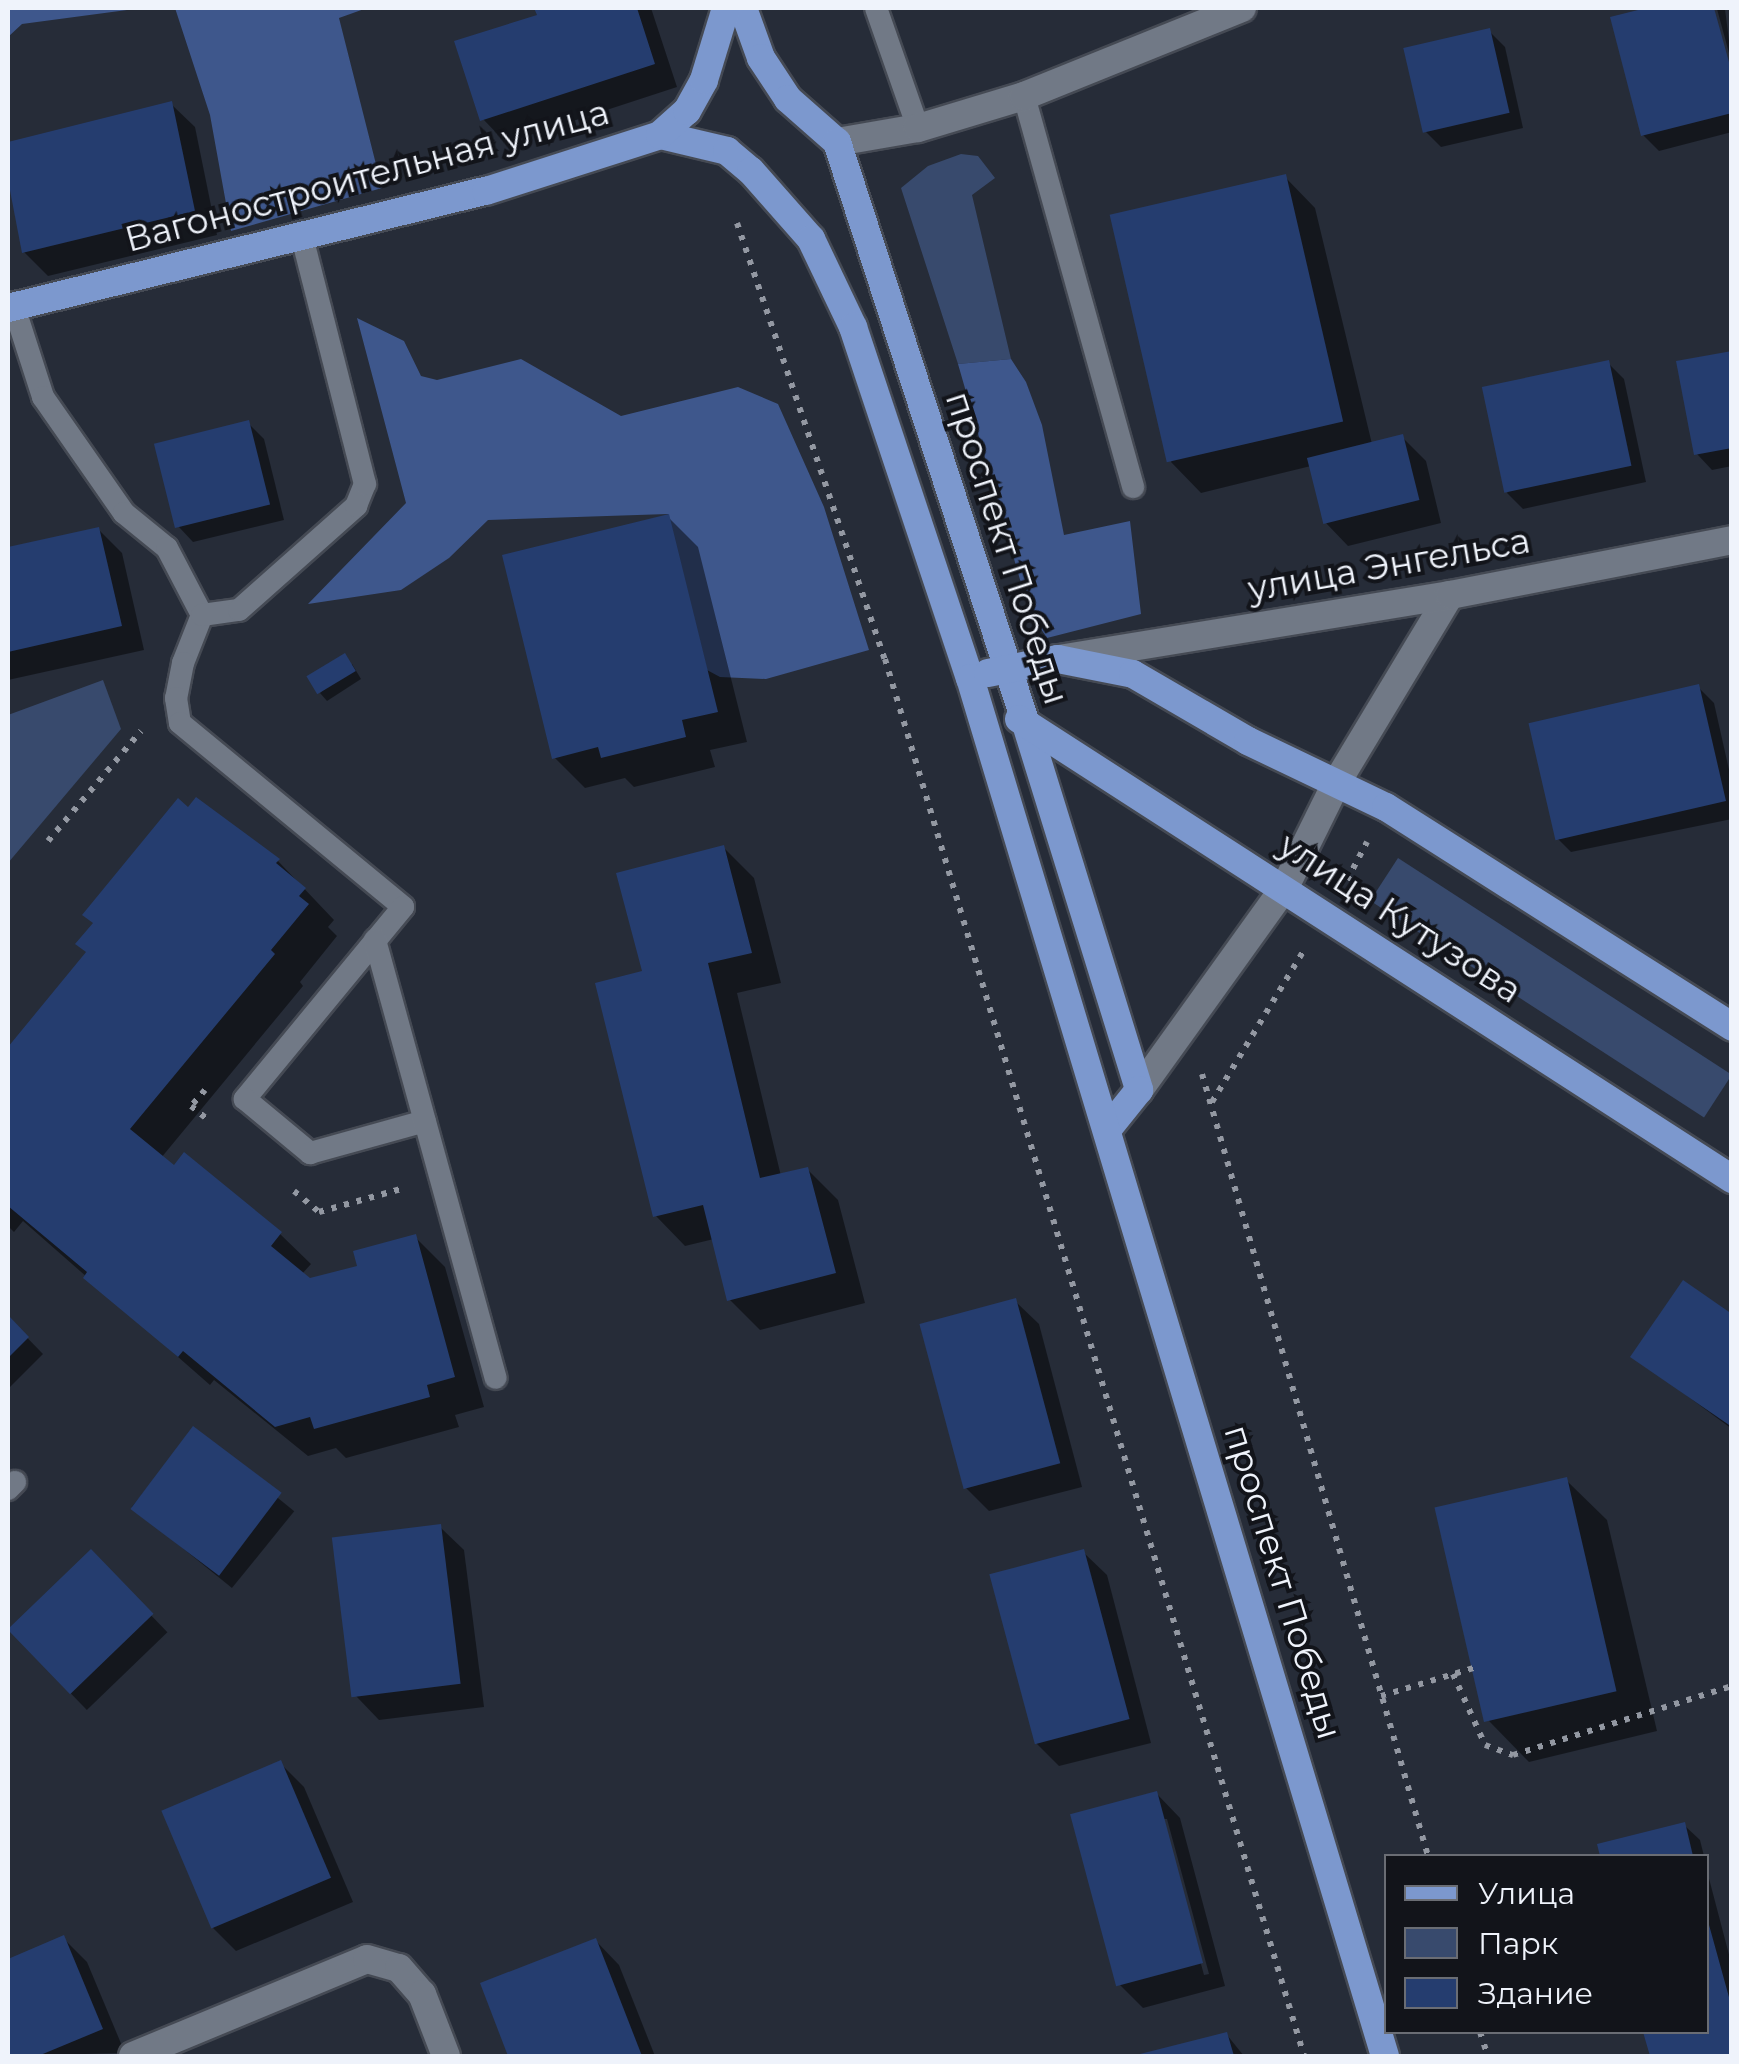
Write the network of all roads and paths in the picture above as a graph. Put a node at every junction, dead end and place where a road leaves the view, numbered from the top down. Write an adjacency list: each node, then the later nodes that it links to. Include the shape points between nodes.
1 (726, 8): 7 (main road, Вагоностроительная улица, via 704,80 687,111)
2 (744, 8): 8 (main road, via 761,58 788,100)
3 (876, 8): 6 (lane)
4 (1242, 8): 5 (street)
5 (1024, 96): 6 (street); 12 (lane)
6 (918, 128): 8 (street)
7 (660, 136): 10 (main road, Вагоностроительная улица, via 486,191); 18 (main road, проспект Победы, via 728,150 811,239 853,327)
8 (837, 142): 17 (main road, проспект Победы)
9 (735, 217): 41 (path, via 885,659)
10 (302, 236): 11 (main road, Вагоностроительная улица); 15 (lane, via 365,484 356,506 239,610)
11 (11, 308): 15 (lane, via 43,397 124,513 166,548)
12 (1133, 487)
13 (1732, 540): 14 (street, улица Энгельса)
14 (1450, 595): 16 (street, улица Энгельса); 21 (street)
15 (202, 615): 24 (lane, via 183,663 176,698 180,723 403,907)
16 (1058, 659): 17 (main road); 21 (main road, via 1133,674 1248,742)
17 (1004, 668): 18 (main road); 19 (main road, проспект Победы)
18 (970, 678): 19 (main road, улица Кутузова); 29 (main road, проспект Победы)
19 (1026, 724): 23 (main road, улица Кутузова); 27 (main road, проспект Победы)
20 (142, 730): 22 (path)
21 (1337, 782): 23 (street); 26 (main road)
22 (48, 840)
23 (1285, 888): 25 (street); 31 (main road, улица Кутузова)
24 (375, 940): 28 (lane); 28 (lane, via 244,1099 310,1153)
25 (1187, 1025): 27 (street); 37 (path)
26 (1732, 1027)
27 (1139, 1090): 29 (main road)
28 (425, 1121): 30 (lane)
29 (1106, 1130): 42 (main road, проспект Победы)
30 (441, 1178): 32 (path); 33 (lane)
31 (1732, 1178)
32 (319, 1212)
33 (496, 1378)
34 (1474, 1668): 35 (path)
35 (1452, 1674): 36 (path, via 1485,1745 1513,1756); 37 (path)
36 (1732, 1686)
37 (1381, 1696): 38 (path)
38 (1427, 1854)
39 (133, 2056): 40 (street, via 367,1959 399,1968 422,1994)
40 (446, 2056)
41 (1304, 2056)
42 (1386, 2056)

